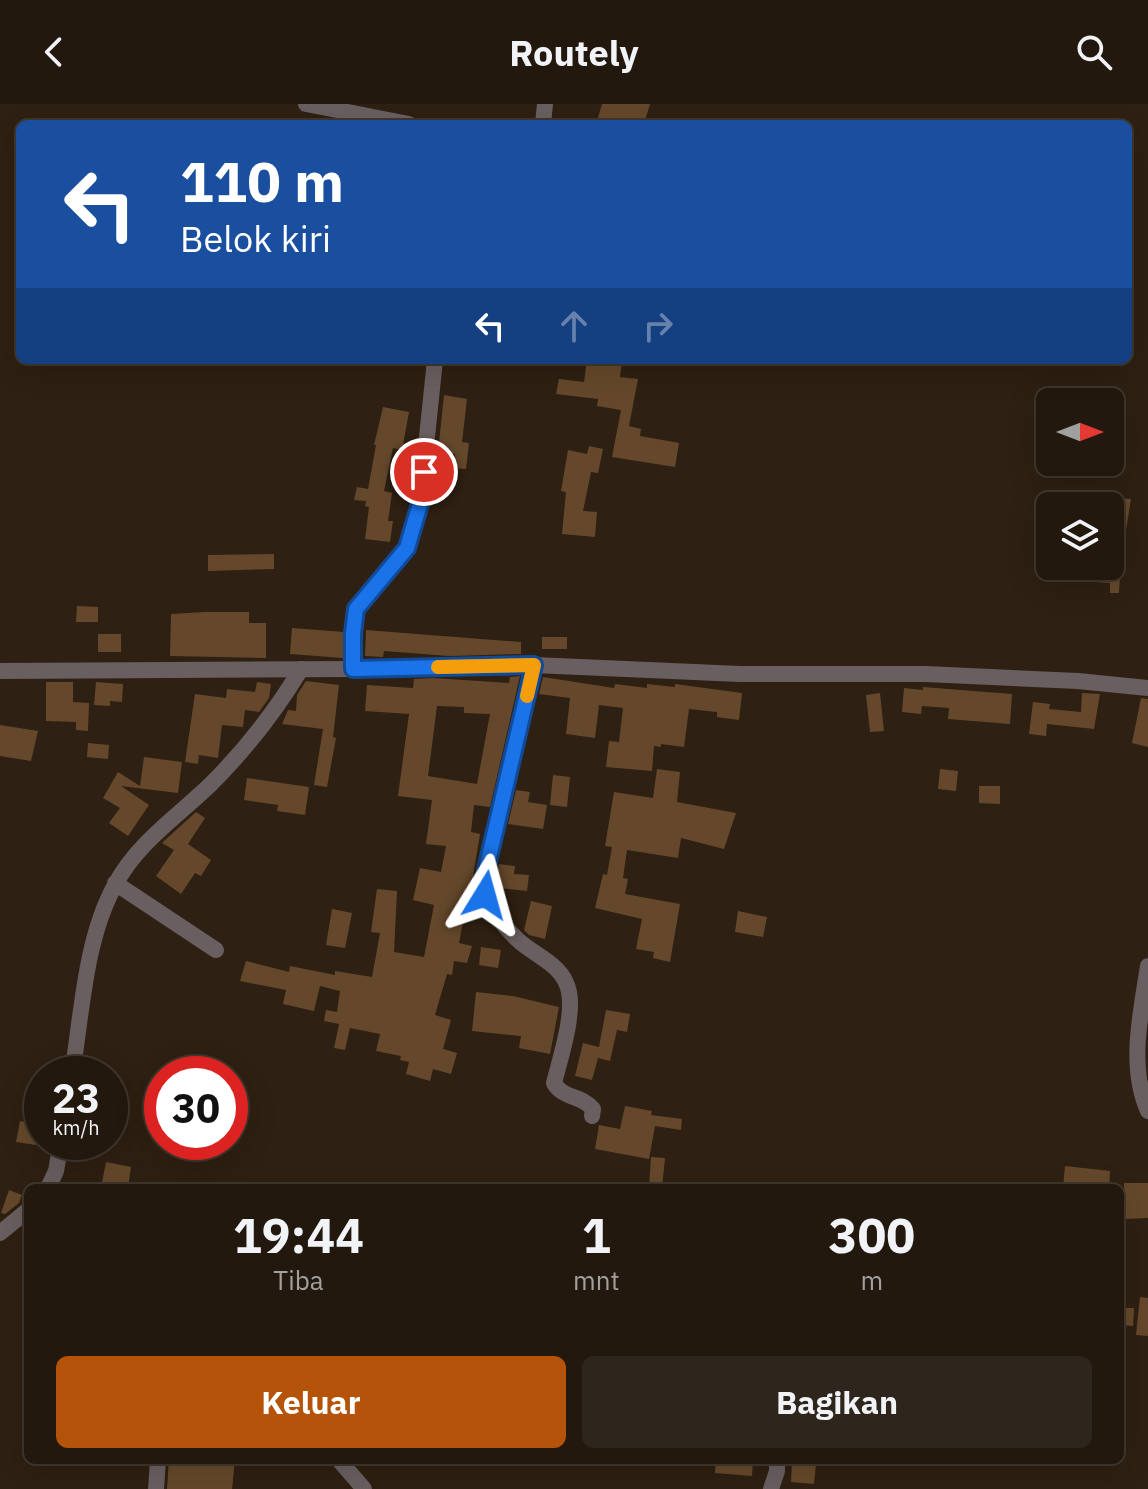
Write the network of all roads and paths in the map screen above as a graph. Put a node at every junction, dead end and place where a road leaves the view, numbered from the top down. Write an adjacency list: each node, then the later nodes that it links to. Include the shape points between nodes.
1 (306, 104): 2 (street)
2 (388, 120)
3 (435, 364): 6 (street, via 420,504 407,548 356,609)
4 (534, 665): 6 (street); 8 (street, via 740,674 926,674); 14 (street, via 483,885 493,910 520,942 550,962 569,992 554,1083 564,1094 590,1104)
5 (301, 669): 6 (street); 7 (street); 9 (street, via 251,741 145,843)
6 (353, 669)
7 (0, 671)
8 (1148, 688)
9 (115, 883): 10 (street); 12 (street, via 96,927)
10 (216, 950)
11 (1148, 966): 13 (street, via 1137,1055)
12 (75, 1056)
13 (1148, 1111)
14 (592, 1116)
15 (58, 1160): 16 (street)
16 (50, 1184)
17 (24, 1213): 18 (street)
18 (0, 1233)
19 (158, 1464): 22 (street)
20 (342, 1464): 23 (street)
21 (777, 1464): 24 (street)
22 (156, 1489)
23 (364, 1489)
24 (771, 1489)

